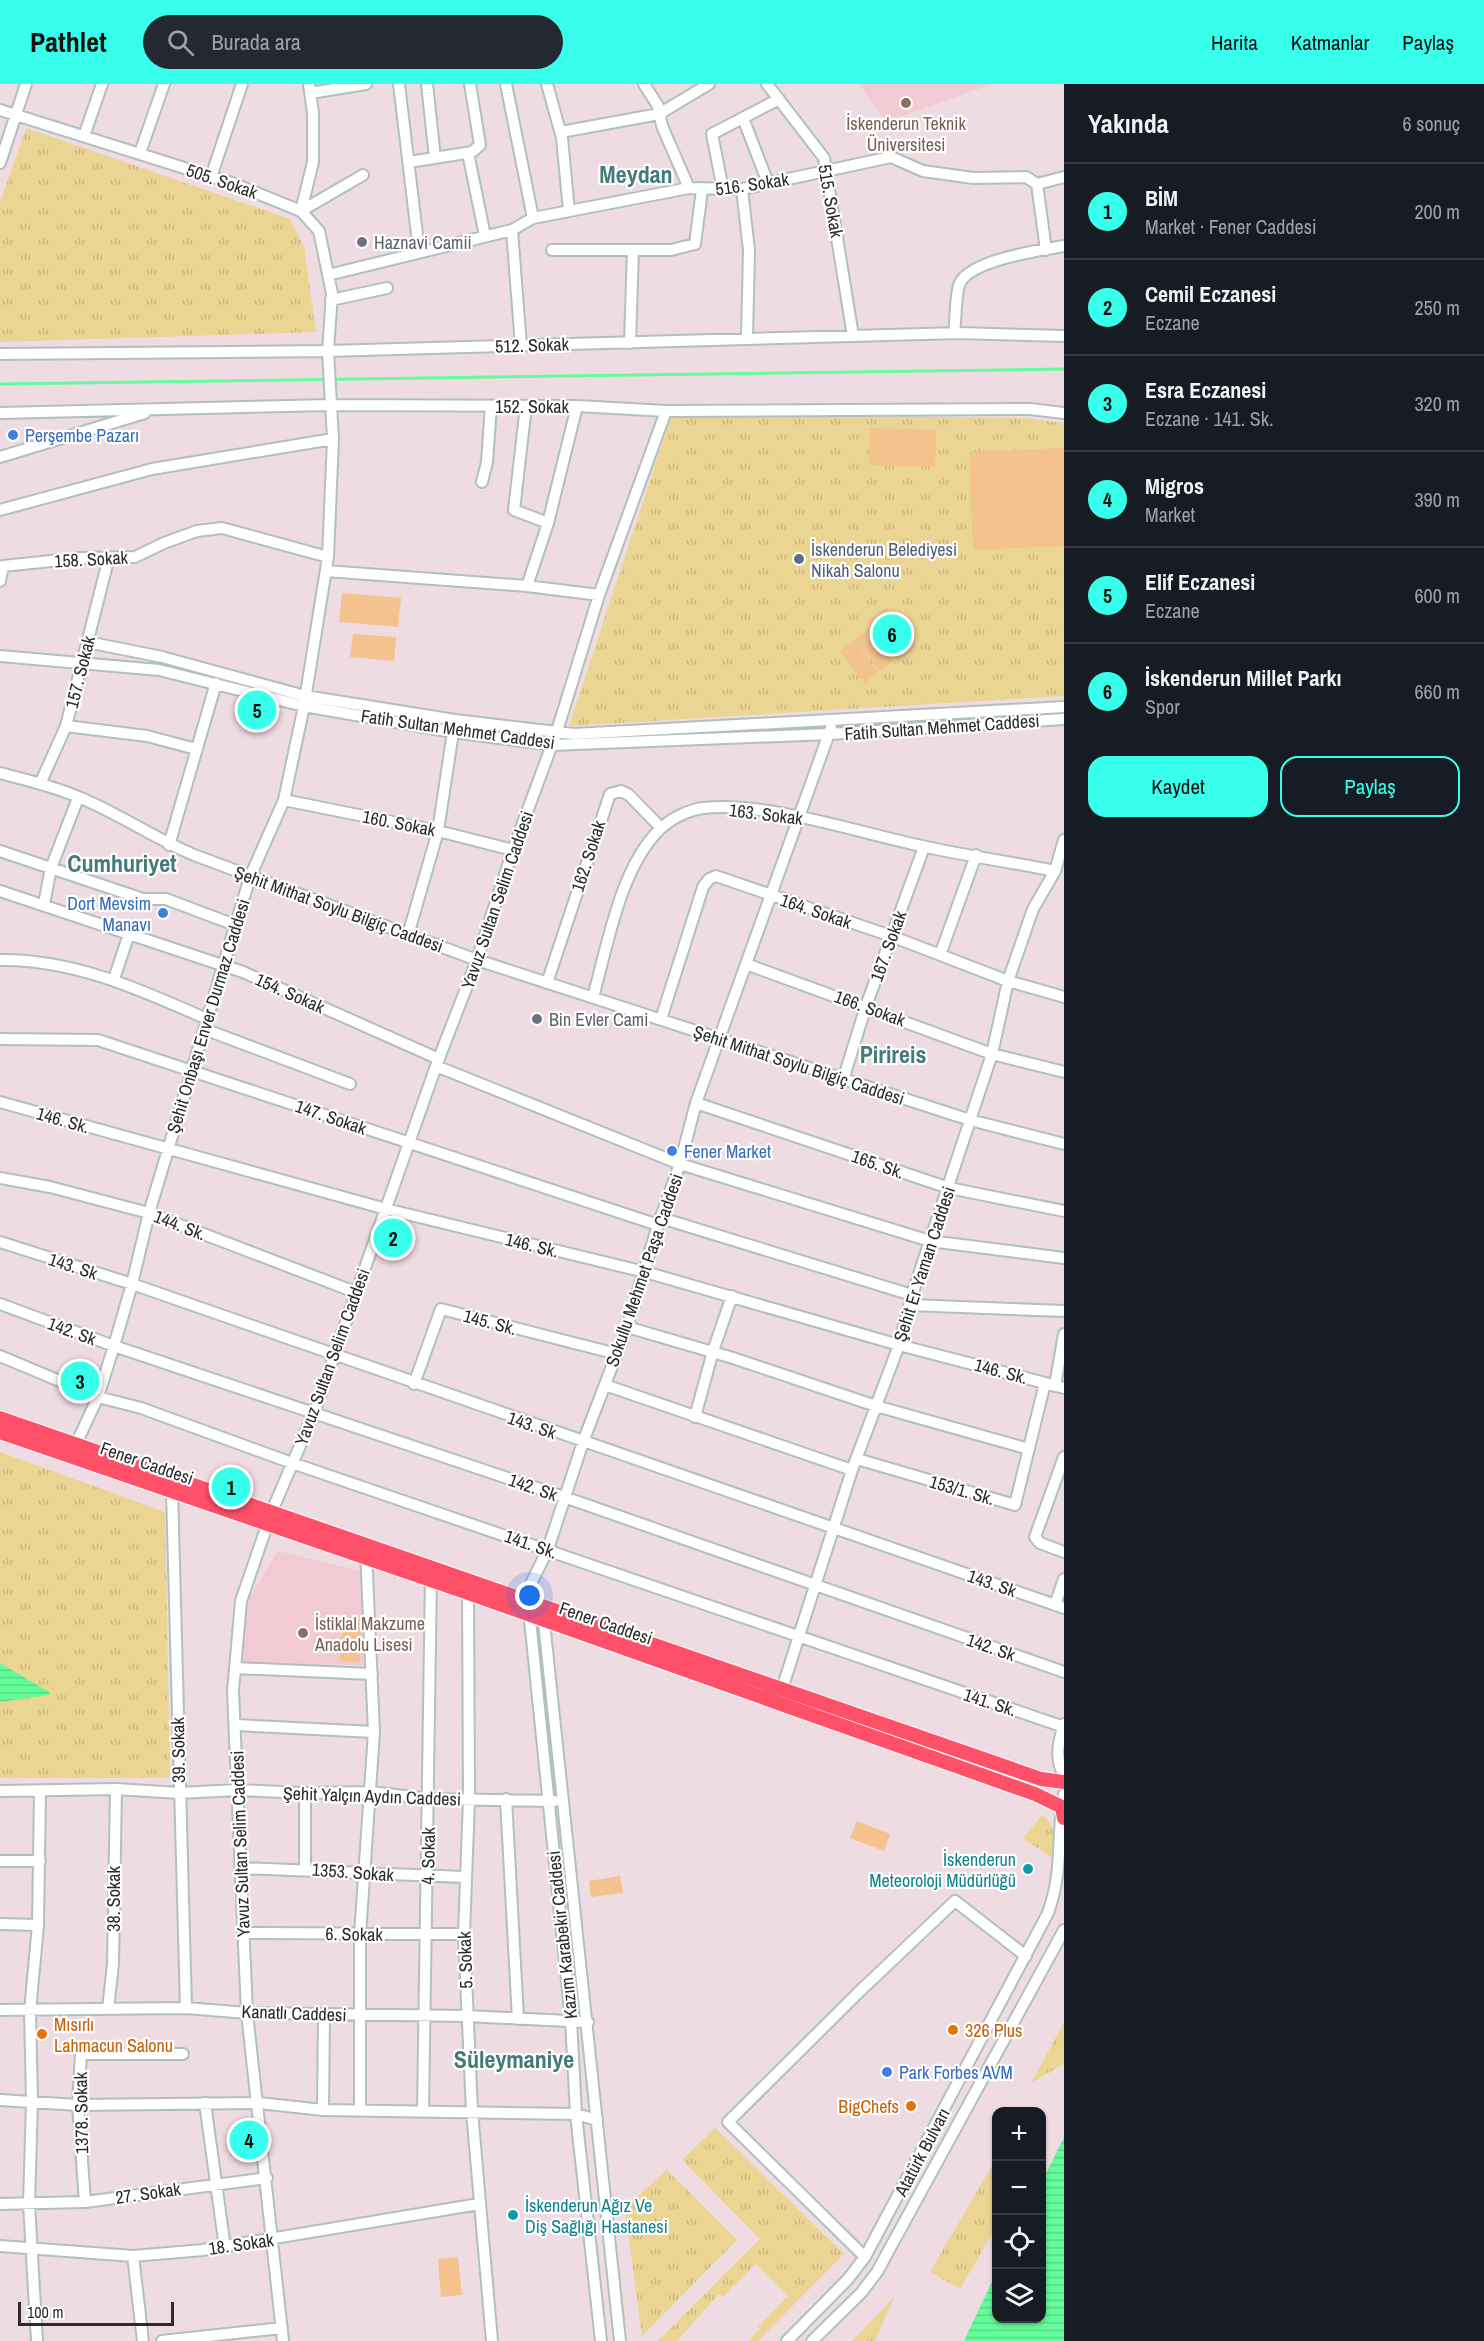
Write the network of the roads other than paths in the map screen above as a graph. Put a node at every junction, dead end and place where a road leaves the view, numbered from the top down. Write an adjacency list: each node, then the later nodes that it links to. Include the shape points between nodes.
1 (26, 84): 18 (street)
2 (102, 84): 21 (street)
3 (164, 84): 22 (street)
4 (242, 84): 29 (street)
5 (366, 84): 14 (street)
6 (399, 84): 25 (street)
7 (427, 84): 24 (street)
8 (470, 84): 23 (street, via 480,145)
9 (506, 84): 39 (street)
10 (548, 84): 20 (street)
11 (645, 84): 17 (street)
12 (709, 84): 17 (street)
13 (767, 84): 15 (street, 515. Sokak)
14 (309, 88): 38 (street, via 313,162)
15 (779, 99): 19 (street); 27 (street, 515. Sokak, via 824,158)
16 (0, 110): 18 (street, 505. Sokak)
17 (659, 114): 20 (street); 33 (street)
18 (17, 115): 21 (street, 505. Sokak); 26 (street)
19 (743, 118): 31 (street); 36 (street, via 712,134)
20 (561, 132): 37 (street)
21 (84, 136): 22 (street, 505. Sokak)
22 (140, 153): 29 (street, 505. Sokak)
23 (468, 153): 24 (street); 41 (street)
24 (435, 158): 25 (street)
25 (409, 162): 46 (street)
26 (0, 163)
27 (828, 171): 31 (street, 516. Sokak); 32 (street, 516. Sokak, via 891,158 923,171 973,178 1026,177); 51 (street, 515. Sokak)
28 (363, 175): 38 (street)
29 (211, 177): 38 (street, 505. Sokak)
30 (1064, 177): 32 (street)
31 (768, 183): 34 (street, 516. Sokak)
32 (1037, 184): 45 (street)
33 (688, 188): 35 (street, 516. Sokak); 37 (street, 516. Sokak)
34 (742, 189): 36 (street, 516. Sokak); 53 (street, via 749,250)
35 (702, 190): 36 (street, 516. Sokak); 44 (street, via 695,244 671,250)
36 (723, 190)
37 (569, 211): 39 (street, 516. Sokak)
38 (301, 212): 47 (street, 505. Sokak, via 319,231)
39 (533, 218): 40 (street, 516. Sokak)
40 (512, 230): 41 (street, 516. Sokak); 55 (street)
41 (486, 236): 46 (street, 516. Sokak)
42 (1064, 246): 45 (street)
43 (552, 250): 44 (street)
44 (633, 250): 54 (street)
45 (1046, 250): 50 (street, via 993,262 969,274 960,283)
46 (419, 251): 47 (street, 516. Sokak)
47 (328, 275): 49 (street, 505. Sokak)
48 (387, 288): 49 (street)
49 (331, 300): 56 (street, 505. Sokak)
50 (954, 333): 51 (street, 512. Sokak); 52 (street, 512. Sokak)
51 (853, 336): 53 (street, 512. Sokak)
52 (1064, 336)
53 (747, 339): 54 (street, 512. Sokak)
54 (630, 343): 55 (street, 512. Sokak)
55 (520, 346): 56 (street, 512. Sokak)
56 (328, 351): 57 (street, 512. Sokak); 58 (street, 505. Sokak)
57 (0, 354)
58 (331, 405): 59 (street, 152. Sokak); 62 (street, 152. Sokak); 66 (street, Şehit Onbaşı Enver Durmaz Caddesi)
59 (491, 406): 60 (street, 152. Sokak); 68 (street)
60 (525, 406): 61 (street, 152. Sokak); 70 (street, via 514,510)
61 (577, 406): 63 (street, 152. Sokak); 70 (street)
62 (157, 409): 64 (street, 152. Sokak); 67 (street)
63 (666, 411): 65 (street, 152. Sokak, via 1030,409); 77 (street, Yavuz Sultan Selim Caddesi)
64 (0, 413)
65 (1064, 413)
66 (333, 439): 69 (street, via 152,469); 72 (street, Şehit Onbaşı Enver Durmaz Caddesi)
67 (0, 457)
68 (482, 482)
69 (0, 510)
70 (548, 523): 76 (street)
71 (109, 557): 72 (street, 158. Sokak, via 135,557 197,531 222,528); 73 (street, 158. Sokak); 78 (street, 157. Sokak)
72 (328, 557): 74 (street, Şehit Onbaşı Enver Durmaz Caddesi)
73 (1, 566): 75 (street, 158. Sokak)
74 (326, 571): 76 (street); 84 (street, Şehit Onbaşı Enver Durmaz Caddesi)
75 (0, 581)
76 (526, 586): 77 (street)
77 (599, 595): 89 (street, Yavuz Sultan Selim Caddesi)
78 (87, 642): 80 (street, 157. Sokak); 81 (street, Fatih Sultan Mehmet Caddesi)
79 (0, 656): 80 (street, Fatih Sultan Mehmet Caddesi)
80 (81, 662): 82 (street, Fatih Sultan Mehmet Caddesi); 88 (street, 157. Sokak)
81 (182, 662): 82 (street); 84 (street, Fatih Sultan Mehmet Caddesi)
82 (159, 670): 83 (street, Fatih Sultan Mehmet Caddesi)
83 (216, 683): 84 (street, Fatih Sultan Mehmet Caddesi); 93 (street)
84 (304, 701): 89 (street, Fatih Sultan Mehmet Caddesi); 90 (street, Fatih Sultan Mehmet Caddesi); 97 (street, Şehit Onbaşı Enver Durmaz Caddesi)
85 (1064, 707): 87 (street, Fatih Sultan Mehmet Caddesi)
86 (1064, 719): 91 (street, Fatih Sultan Mehmet Caddesi)
87 (832, 722): 89 (street, Fatih Sultan Mehmet Caddesi, via 592,734); 91 (street, Sokullu Mehmet Paşa Caddesi)
88 (66, 726): 93 (street, via 147,736); 95 (street, 157. Sokak)
89 (557, 731): 92 (street, Yavuz Sultan Selim Caddesi)
90 (453, 732): 92 (street, Fatih Sultan Mehmet Caddesi); 100 (street)
91 (830, 734): 92 (street, Fatih Sultan Mehmet Caddesi); 98 (street, Sokullu Mehmet Paşa Caddesi)
92 (552, 745): 104 (street, Yavuz Sultan Selim Caddesi)
93 (196, 749): 102 (street)
94 (0, 773): 95 (street, Şehit Mithat Soylu Bilgiç Caddesi)
95 (40, 784): 96 (street, Şehit Mithat Soylu Bilgiç Caddesi)
96 (78, 798): 102 (street, Şehit Mithat Soylu Bilgiç Caddesi); 107 (street)
97 (284, 800): 100 (street, 160. Sokak); 109 (street, Şehit Onbaşı Enver Durmaz Caddesi)
98 (798, 817): 99 (street, 163. Sokak, via 748,809 703,808 679,815); 103 (street, 163. Sokak); 111 (street, Sokullu Mehmet Paşa Caddesi)
99 (661, 828): 124 (street, 162. Sokak, via 629,795 621,791 610,794); 125 (street, 163. Sokak, via 632,871)
100 (438, 831): 104 (street, 160. Sokak); 115 (street)
101 (1064, 840): 108 (street, Şehit Er Yaman Caddesi)
102 (169, 845): 109 (street, Şehit Mithat Soylu Bilgiç Caddesi)
103 (924, 847): 106 (street, 163. Sokak); 116 (street, 167. Sokak)
104 (513, 850): 119 (street, Yavuz Sultan Selim Caddesi)
105 (0, 851): 107 (street)
106 (976, 855): 108 (street, 163. Sokak); 117 (street)
107 (51, 868): 112 (street); 113 (street, via 143,899 166,899)
108 (1055, 870): 123 (street, Şehit Er Yaman Caddesi, via 1033,909)
109 (250, 877): 113 (street, Şehit Onbaşı Enver Durmaz Caddesi); 115 (street, Şehit Mithat Soylu Bilgiç Caddesi)
110 (0, 891): 112 (street, 154. Sokak)
111 (770, 895): 116 (street, 164. Sokak); 120 (street, Sokullu Mehmet Paşa Caddesi); 128 (street, 164. Sokak, via 723,877 709,879 694,910)
112 (44, 904): 114 (street, 154. Sokak)
113 (235, 925): 121 (street, Şehit Onbaşı Enver Durmaz Caddesi)
114 (129, 934): 121 (street, 154. Sokak); 122 (street)
115 (408, 935): 119 (street, Şehit Mithat Soylu Bilgiç Caddesi)
116 (891, 936): 117 (street, 164. Sokak); 127 (street, 167. Sokak)
117 (940, 955): 123 (street, 164. Sokak)
118 (0, 960): 122 (street, via 44,962)
119 (477, 960): 124 (street, Şehit Mithat Soylu Bilgiç Caddesi); 133 (street, Yavuz Sultan Selim Caddesi)
120 (746, 964): 127 (street, 166. Sokak); 131 (street, Sokullu Mehmet Paşa Caddesi)
121 (223, 966): 129 (street, Şehit Onbaşı Enver Durmaz Caddesi); 133 (street, 154. Sokak)
122 (114, 979): 129 (street)
123 (1008, 981): 126 (street, 164. Sokak); 132 (street, Şehit Er Yaman Caddesi)
124 (547, 982): 125 (street, Şehit Mithat Soylu Bilgiç Caddesi)
125 (593, 997): 128 (street, Şehit Mithat Soylu Bilgiç Caddesi)
126 (1064, 997)
127 (866, 1006): 132 (street, 166. Sokak); 136 (street, 167. Sokak)
128 (661, 1019): 131 (street, Şehit Mithat Soylu Bilgiç Caddesi)
129 (206, 1024): 134 (street, Şehit Onbaşı Enver Durmaz Caddesi); 137 (street)
130 (0, 1039): 134 (street, 147. Sokak, via 98,1040)
131 (719, 1039): 136 (street, Şehit Mithat Soylu Bilgiç Caddesi); 139 (street, Sokullu Mehmet Paşa Caddesi)
132 (992, 1054): 135 (street, 166. Sokak); 140 (street, Şehit Er Yaman Caddesi)
133 (438, 1063): 141 (street, Yavuz Sultan Selim Caddesi); 144 (street, 154. Sokak)
134 (192, 1069): 141 (street, 147. Sokak); 143 (street, Şehit Onbaşı Enver Durmaz Caddesi)
135 (1064, 1071)
136 (843, 1080): 140 (street, Şehit Mithat Soylu Bilgiç Caddesi)
137 (350, 1084)
138 (0, 1102): 143 (street, 146. Sk.)
139 (696, 1103): 144 (street, Sokullu Mehmet Paşa Caddesi); 146 (street, 165. Sk.)
140 (970, 1120): 142 (street, Şehit Mithat Soylu Bilgiç Caddesi); 146 (street, Şehit Er Yaman Caddesi)
141 (409, 1144): 147 (street, Yavuz Sultan Selim Caddesi); 150 (street, 147. Sokak)
142 (1064, 1144)
143 (168, 1150): 147 (street, 146. Sk.); 149 (street, Şehit Onbaşı Enver Durmaz Caddesi)
144 (680, 1164): 150 (street, Sokullu Mehmet Paşa Caddesi); 151 (street, 154. Sokak)
145 (0, 1178): 149 (street, 144. Sk.)
146 (949, 1188): 148 (street, 165. Sk.); 151 (street, Şehit Er Yaman Caddesi)
147 (386, 1209): 154 (street, 146. Sk.); 156 (street, Yavuz Sultan Selim Caddesi)
148 (1064, 1211)
149 (148, 1213): 155 (street, Şehit Onbaşı Enver Durmaz Caddesi); 156 (street, 144. Sk.)
150 (660, 1221): 154 (street, Sokullu Mehmet Paşa Caddesi); 158 (street, 147. Sokak)
151 (930, 1241): 153 (street); 158 (street, Şehit Er Yaman Caddesi)
152 (0, 1242): 155 (street, 143. Sk)
153 (1064, 1258)
154 (645, 1272): 157 (street, 146. Sk.); 161 (street, Sokullu Mehmet Paşa Caddesi)
155 (132, 1284): 164 (street, Şehit Onbaşı Enver Durmaz Caddesi); 168 (street, 143. Sk)
156 (355, 1292): 168 (street, Yavuz Sultan Selim Caddesi)
157 (732, 1296): 163 (street, 146. Sk.); 165 (street)
158 (911, 1300): 160 (street, 147. Sokak); 163 (street, Şehit Er Yaman Caddesi)
159 (0, 1304): 164 (street, 142. Sk)
160 (1064, 1311)
161 (627, 1327): 165 (street); 166 (street, Sokullu Mehmet Paşa Caddesi)
162 (1064, 1334): 171 (street, 153/1. Sk.)
163 (899, 1345): 171 (street, 146. Sk.); 173 (street, Şehit Er Yaman Caddesi)
164 (114, 1346): 172 (street, Şehit Onbaşı Enver Durmaz Caddesi); 174 (street, 142. Sk)
165 (712, 1352): 173 (street); 175 (street)
166 (617, 1354): 169 (street, 145. Sk., via 441,1309); 170 (street, Sokullu Mehmet Paşa Caddesi)
167 (0, 1356): 172 (street, 141. Sk.)
168 (334, 1356): 169 (street, 143. Sk); 174 (street, Yavuz Sultan Selim Caddesi)
169 (414, 1384): 178 (street, 143. Sk)
170 (605, 1385): 175 (street); 178 (street, Sokullu Mehmet Paşa Caddesi)
171 (1055, 1385): 180 (street, 153/1. Sk.)
172 (98, 1396): 179 (street, Şehit Onbaşı Enver Durmaz Caddesi); 183 (street, 141. Sk.)
173 (876, 1406): 180 (street); 182 (street, Şehit Er Yaman Caddesi)
174 (314, 1413): 183 (street, Yavuz Sultan Selim Caddesi); 186 (street, 142. Sk)
175 (695, 1417): 184 (street)
176 (0, 1418): 179 (main road, Fener Caddesi)
177 (0, 1432): 185 (main road, Fener Caddesi)
178 (583, 1442): 186 (street, Sokullu Mehmet Paşa Caddesi); 188 (street, 143. Sk)
179 (76, 1444): 187 (main road, Fener Caddesi)
180 (1029, 1449): 182 (street, 153/1. Sk., via 1015,1505)
181 (1064, 1456): 191 (street, via 1035,1537 1040,1543)
182 (857, 1459): 184 (street, Şehit Er Yaman Caddesi)
183 (292, 1463): 187 (street, Yavuz Sultan Selim Caddesi); 190 (street, 141. Sk.)
184 (852, 1470): 188 (street, Şehit Er Yaman Caddesi)
185 (172, 1491): 187 (main road, Fener Caddesi); 216 (street, 39. Sokak)
186 (567, 1498): 190 (street, Sokullu Mehmet Paşa Caddesi); 197 (street, 142. Sk)
187 (270, 1517): 189 (main road, Fener Caddesi); 192 (main road, Fener Caddesi); 202 (street, Yavuz Sultan Selim Caddesi, via 241,1601)
188 (833, 1528): 197 (street, Şehit Er Yaman Caddesi); 199 (street, 143. Sk)
189 (364, 1543): 192 (street); 193 (main road, Fener Caddesi)
190 (548, 1549): 198 (street, Sokullu Mehmet Paşa Caddesi); 201 (street, 141. Sk.)
191 (1064, 1552)
192 (367, 1558): 195 (main road, Fener Caddesi); 204 (street)
193 (428, 1566): 195 (street, 4. Sokak); 196 (main road, Fener Caddesi)
194 (1064, 1579): 199 (street)
195 (432, 1581): 196 (main road, Fener Caddesi); 218 (street, 4. Sokak)
196 (468, 1586): 198 (main road, Fener Caddesi); 220 (street, 5. Sokak)
197 (816, 1586): 201 (street, Şehit Er Yaman Caddesi); 203 (street, 142. Sk)
198 (528, 1606): 200 (main road, Fener Caddesi); 205 (main road, Fener Caddesi); 221 (street, Kazım Karabekir Caddesi)
199 (1059, 1606)
200 (544, 1620): 222 (street, Kazım Karabekir Caddesi); 223 (main road, Fener Caddesi)
201 (798, 1638): 205 (street, Şehit Er Yaman Caddesi); 207 (street, 141. Sk.)
202 (235, 1668): 204 (street); 206 (street, Yavuz Sultan Selim Caddesi)
203 (1064, 1672)
204 (372, 1674): 208 (street)
205 (782, 1689): 210 (main road, Fener Caddesi, via 1041,1779)
206 (236, 1725): 208 (street); 212 (street, Yavuz Sultan Selim Caddesi)
207 (1064, 1725): 209 (street, via 1058,1764)
208 (374, 1732): 215 (street)
209 (1064, 1775)
210 (1064, 1782)
211 (116, 1789): 214 (street, Şehit Yalçın Aydın Caddesi); 216 (street, Şehit Yalçın Aydın Caddesi); 240 (street, 38. Sokak, via 113,1964)
212 (237, 1790): 216 (street, Şehit Yalçın Aydın Caddesi); 217 (street, Şehit Yalçın Aydın Caddesi); 226 (street, Yavuz Sultan Selim Caddesi)
213 (0, 1791): 214 (street, Şehit Yalçın Aydın Caddesi)
214 (40, 1791): 224 (street)
215 (371, 1792): 217 (street, Şehit Yalçın Aydın Caddesi); 218 (street, Şehit Yalçın Aydın Caddesi); 228 (street)
216 (179, 1793): 239 (street, 39. Sokak)
217 (305, 1793): 227 (street)
218 (429, 1799): 220 (street, Şehit Yalçın Aydın Caddesi); 229 (street, 4. Sokak)
219 (506, 1799): 220 (street, Şehit Yalçın Aydın Caddesi); 221 (street, Şehit Yalçın Aydın Caddesi); 248 (street)
220 (470, 1800): 230 (street, 5. Sokak)
221 (549, 1801): 222 (street, Şehit Yalçın Aydın Caddesi); 249 (street, Kazım Karabekir Caddesi)
222 (565, 1801): 250 (street, Kazım Karabekir Caddesi)
223 (1063, 1806): 238 (street, Atatürk Bulvarı, via 1059,1890)
224 (40, 1861): 225 (street); 232 (street)
225 (0, 1862)
226 (240, 1868): 227 (street, 1353. Sokak); 234 (street, Yavuz Sultan Selim Caddesi)
227 (305, 1869): 228 (street, 1353. Sokak)
228 (366, 1873): 229 (street, 1353. Sokak); 236 (street)
229 (427, 1876): 230 (street, 1353. Sokak); 237 (street, 4. Sokak)
230 (465, 1877): 235 (street, 5. Sokak)
231 (0, 1924): 232 (street)
232 (38, 1925): 242 (street)
233 (1064, 1930): 284 (street, Atatürk Bulvarı, via 877,2272)
234 (244, 1933): 236 (street, 6. Sokak); 243 (street, Yavuz Sultan Selim Caddesi)
235 (464, 1934): 237 (street, 6. Sokak); 247 (street, 5. Sokak)
236 (360, 1935): 237 (street, 6. Sokak); 245 (street)
237 (426, 1935): 246 (street, 4. Sokak)
238 (1026, 1956): 274 (street, Atatürk Bulvarı); 274 (street, via 955,1901 728,2122)
239 (186, 2008): 240 (street, Kanatlı Caddesi); 243 (street, Kanatlı Caddesi)
240 (108, 2009): 242 (street, Kanatlı Caddesi)
241 (0, 2010): 242 (street, Kanatlı Caddesi)
242 (30, 2011): 253 (street)
243 (247, 2013): 244 (street, Kanatlı Caddesi); 255 (street, Yavuz Sultan Selim Caddesi)
244 (324, 2014): 245 (street, Kanatlı Caddesi); 257 (street)
245 (361, 2015): 246 (street, Kanatlı Caddesi); 258 (street)
246 (424, 2015): 247 (street, Kanatlı Caddesi); 259 (street, 4. Sokak)
247 (467, 2016): 248 (street, Kanatlı Caddesi); 260 (street, 5. Sokak)
248 (518, 2019): 249 (street, Kanatlı Caddesi)
249 (571, 2020): 250 (street, Kanatlı Caddesi); 261 (street, Kazım Karabekir Caddesi)
250 (588, 2022): 262 (street, Kazım Karabekir Caddesi)
251 (183, 2054): 256 (street, 1378. Sokak, via 81,2054)
252 (0, 2100): 253 (street)
253 (32, 2101): 256 (street); 267 (street)
254 (205, 2103): 255 (street); 256 (street); 264 (street)
255 (259, 2103): 257 (street); 263 (street, Yavuz Sultan Selim Caddesi)
256 (78, 2105): 265 (street, 1378. Sokak)
257 (323, 2110): 258 (street)
258 (360, 2111): 259 (street)
259 (423, 2111): 260 (street)
260 (472, 2111): 261 (street); 268 (street, 5. Sokak)
261 (576, 2114): 262 (street); 281 (street, Kazım Karabekir Caddesi)
262 (597, 2120): 282 (street, Kazım Karabekir Caddesi)
263 (267, 2178): 264 (street, 27. Sokak); 269 (street, Yavuz Sultan Selim Caddesi)
264 (216, 2184): 265 (street, 27. Sokak); 271 (street)
265 (85, 2202): 267 (street, 27. Sokak)
266 (0, 2204): 267 (street, 27. Sokak)
267 (29, 2204): 272 (street)
268 (479, 2204): 269 (street, 18. Sokak); 280 (street, 5. Sokak)
269 (273, 2240): 271 (street, 18. Sokak); 275 (street, Yavuz Sultan Selim Caddesi)
270 (0, 2246): 272 (street, 18. Sokak)
271 (225, 2248): 273 (street, 18. Sokak)
272 (33, 2250): 273 (street, 18. Sokak); 276 (street)
273 (133, 2256): 277 (street)
274 (865, 2257): 283 (street, Atatürk Bulvarı)
275 (282, 2328): 278 (street); 279 (street, Yavuz Sultan Selim Caddesi)
276 (37, 2341)
277 (143, 2341)
278 (162, 2341)
279 (283, 2341)
280 (492, 2341)
281 (601, 2341)
282 (620, 2341)
283 (787, 2341)
284 (812, 2341)

